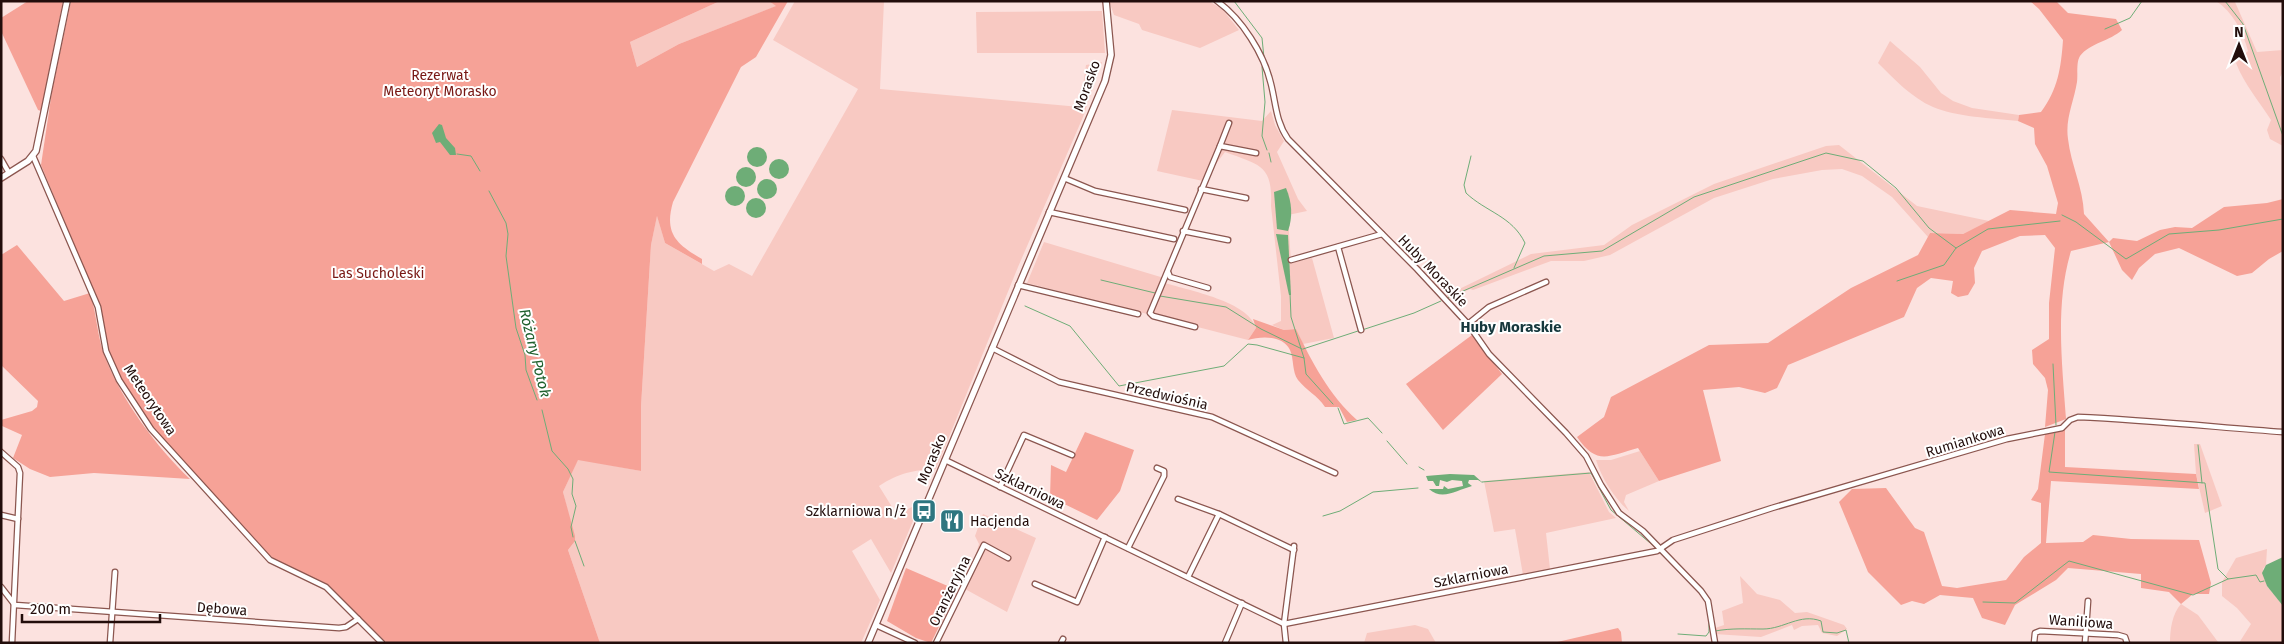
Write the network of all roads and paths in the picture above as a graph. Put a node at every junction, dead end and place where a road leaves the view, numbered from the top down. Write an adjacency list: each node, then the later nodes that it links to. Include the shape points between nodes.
1 (67, 1): 7 (street)
2 (1106, 1): 11 (street, Morasko, via 1109,69)
3 (1217, 1): 17 (street, Huby Moraskie, via 1242,26 1264,65 1282,130)
4 (1229, 123): 5 (street)
5 (1220, 146): 6 (street); 12 (street)
6 (1256, 153)
7 (34, 156): 9 (street); 54 (street, Meteorytowa, via 98,307 106,351 119,380 151,429 270,560 326,587)
8 (1, 159): 9 (street)
9 (9, 173): 10 (street)
10 (1, 178)
11 (1064, 178): 14 (street, via 1095,191); 15 (street, Morasko)
12 (1201, 189): 13 (street); 16 (street)
13 (1246, 198)
14 (1185, 210)
15 (1049, 212): 18 (street); 24 (street, Morasko)
16 (1183, 232): 19 (street); 22 (street)
17 (1382, 234): 20 (street); 27 (street, Huby Moraskie)
18 (1174, 239)
19 (1228, 240)
20 (1338, 247): 21 (street); 29 (street)
21 (1291, 260)
22 (1168, 270): 25 (street, via 1170,276); 28 (street, via 1150,315)
23 (1546, 282): 27 (street, via 1489,307)
24 (1018, 285): 26 (street); 30 (street, Morasko)
25 (1208, 288)
26 (1138, 314)
27 (1468, 324): 44 (street, Huby Moraskie, via 1489,354 1586,456 1619,513)
28 (1195, 327)
29 (1361, 330)
30 (992, 348): 34 (street, Morasko); 36 (street, Przedwiośnia, via 1059,382 1212,418)
31 (2283, 432): 44 (street, Rumiankowa, via 2078,417 2062,428 2007,438 1772,508 1674,540)
32 (1, 452): 41 (street, via 19,470)
33 (1072, 455): 37 (street, via 1024,435)
34 (945, 460): 37 (street, Szklarniowa); 56 (street, Morasko)
35 (1157, 468): 43 (street, via 1164,471 1164,476)
36 (1335, 473)
37 (1000, 486): 42 (street, Szklarniowa)
38 (1178, 498): 39 (street)
39 (1219, 514): 47 (street); 55 (street, via 1294,548)
40 (1, 515): 41 (street)
41 (18, 519): 52 (street)
42 (1105, 537): 43 (street, Szklarniowa); 48 (street, via 1078,602)
43 (1128, 548): 47 (street, Szklarniowa)
44 (1661, 548): 55 (street, Szklarniowa); 67 (street, Huby Moraskie, via 1708,601)
45 (1008, 558): 64 (street, Oranżeryjna, via 984,545)
46 (115, 572): 53 (street)
47 (1188, 577): 51 (street, Szklarniowa)
48 (1035, 584)
49 (1, 587): 52 (street)
50 (2088, 601): 57 (street)
51 (1242, 603): 55 (street, Szklarniowa); 65 (street)
52 (15, 605): 53 (street, Dębowa); 59 (street)
53 (112, 612): 54 (street, Dębowa, via 339,628 346,628); 60 (street)
54 (358, 619): 61 (street, Meteorytowa)
55 (1284, 624): 66 (street)
56 (876, 625): 62 (street, Morasko); 63 (street)
57 (2086, 633): 58 (street, Waniliowa); 68 (street, Waniliowa, via 2036,632); 69 (street)
58 (2126, 640)
59 (12, 643)
60 (110, 643)
61 (382, 643)
62 (868, 643)
63 (915, 643)
64 (936, 643)
65 (1225, 643)
66 (1286, 643)
67 (1715, 643)
68 (2034, 643)
69 (2085, 643)

